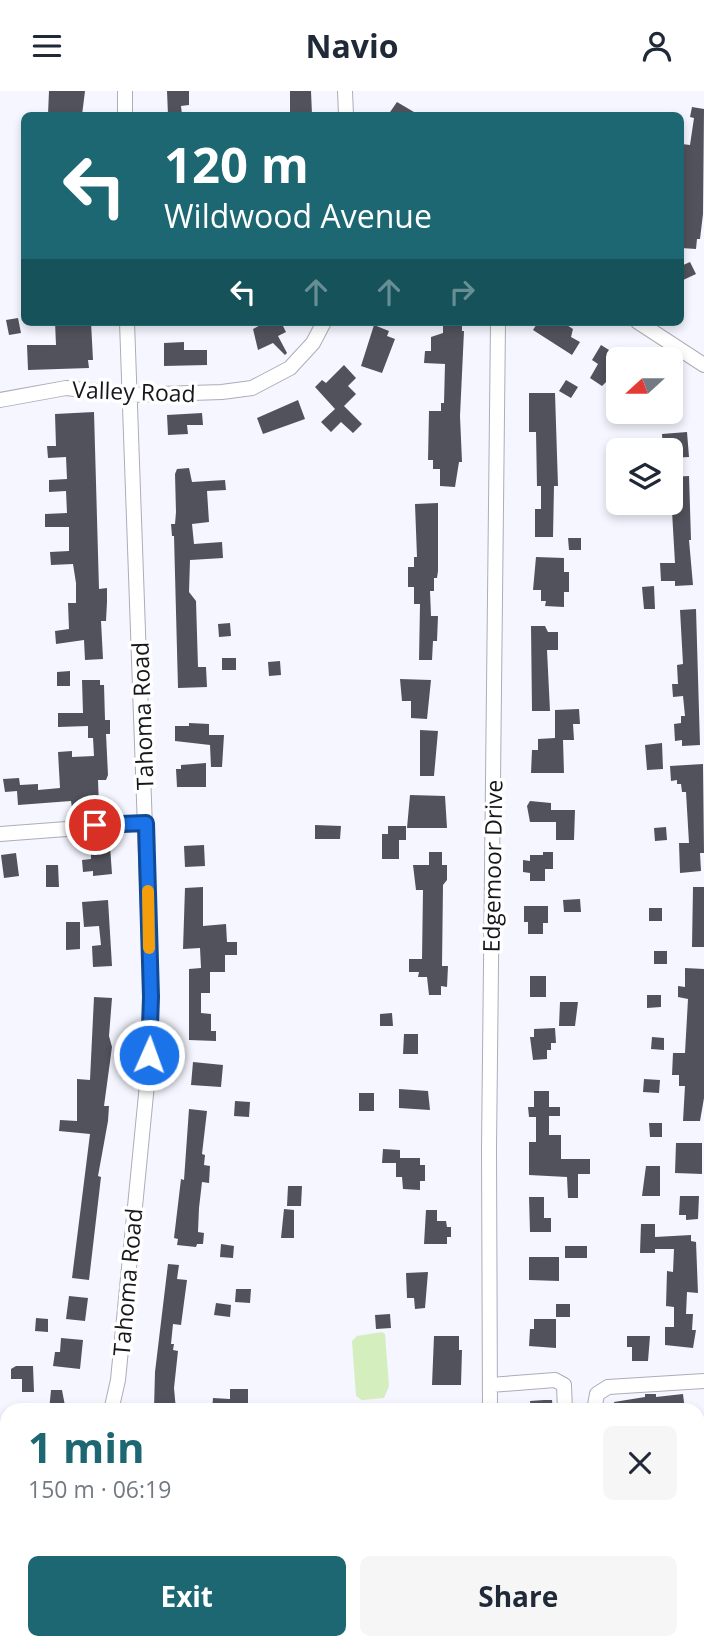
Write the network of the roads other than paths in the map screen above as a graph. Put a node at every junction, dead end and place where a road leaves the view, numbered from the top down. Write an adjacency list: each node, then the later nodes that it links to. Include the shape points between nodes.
1 (125, 91): 3 (street)
2 (345, 91): 4 (street)
3 (125, 112)
4 (346, 112)
5 (127, 326): 10 (street, Tahoma Road)
6 (322, 326): 10 (street, Valley Road, via 290,367 252,388)
7 (498, 326): 15 (street, Edgemoor Drive)
8 (644, 326): 9 (street)
9 (704, 365)
10 (130, 395): 11 (street, Valley Road, via 65,388); 12 (street, Tahoma Road)
11 (0, 400)
12 (146, 823): 13 (street); 16 (street, Tahoma Road, via 151,997 148,1074)
13 (0, 834)
14 (704, 1381): 19 (street, via 608,1387 597,1394)
15 (490, 1385): 17 (street, Edgemoor Drive); 18 (street, via 555,1380 564,1385)
16 (115, 1403)
17 (490, 1403)
18 (565, 1403)
19 (595, 1403)

